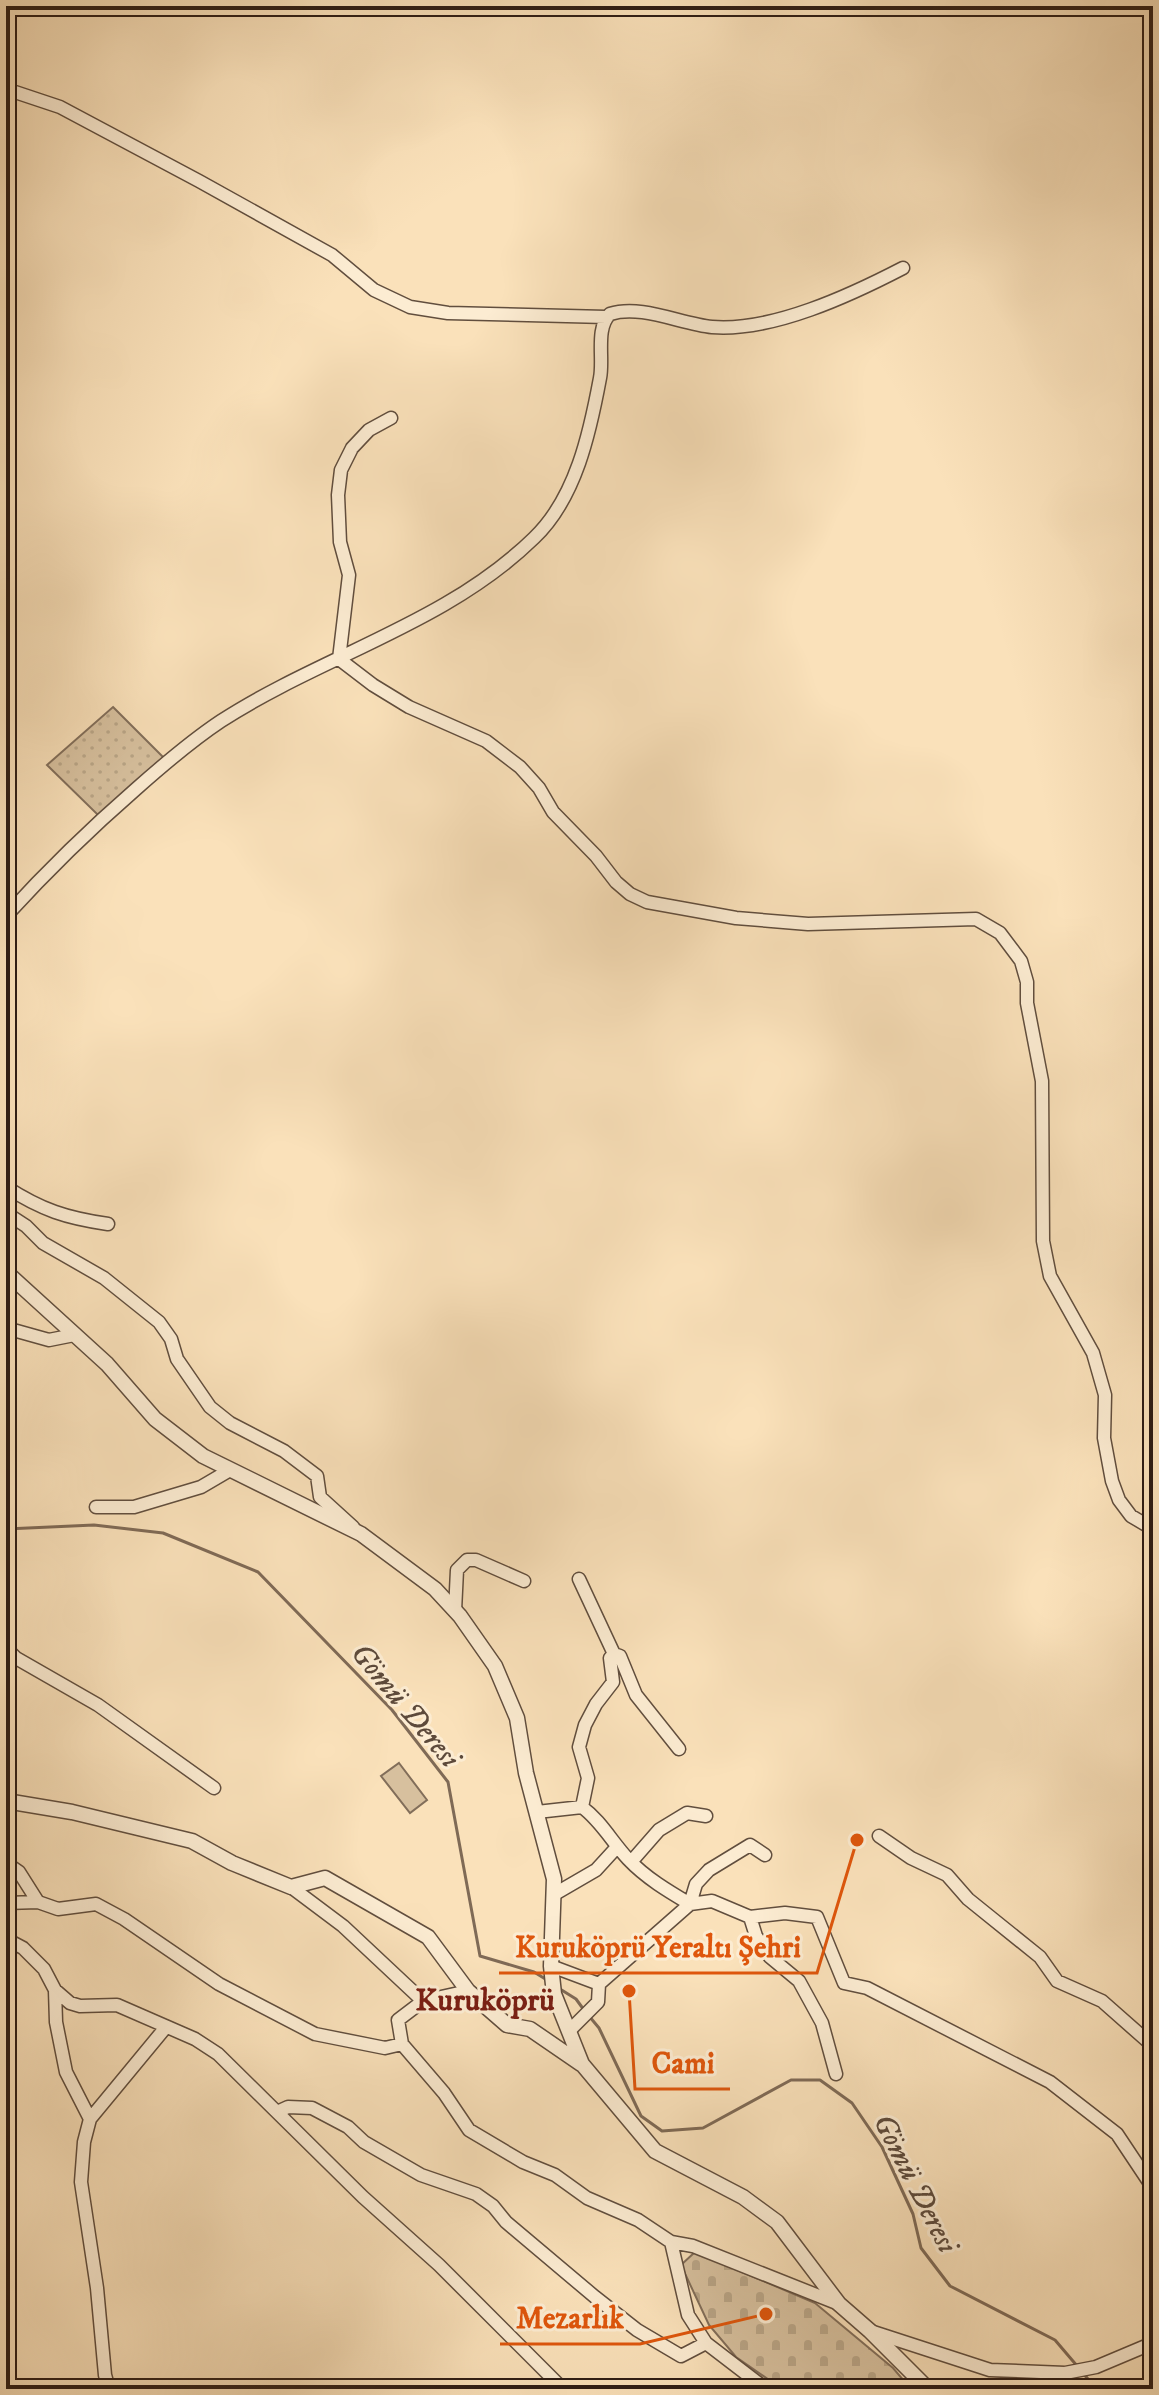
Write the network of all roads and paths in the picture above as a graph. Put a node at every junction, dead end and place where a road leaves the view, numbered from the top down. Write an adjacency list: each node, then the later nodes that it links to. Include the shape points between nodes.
1 (6, 89): 3 (street, via 60,107 199,181 332,255 374,290 410,307 448,313)
2 (903, 268): 3 (street, via 850,295 756,325 714,327 638,312)
3 (606, 317): 5 (street, via 601,374 577,467 561,504 536,537 491,575 442,606)
4 (391, 418): 5 (street, via 360,439 341,470 340,542 349,575)
5 (339, 659): 6 (street, via 221,721 48,869); 15 (street, via 409,707 486,741 520,767 616,882 647,902 808,924 976,919 1000,933 1021,961 1027,982 1042,1081 1043,1241 1050,1276 1093,1353 1105,1395 1104,1438 1119,1500 1131,1516)
6 (6, 916)
7 (6, 1187): 9 (street, via 68,1218)
8 (6, 1213): 16 (street, via 159,1322 210,1407 317,1476 320,1497)
9 (108, 1224)
10 (6, 1272): 12 (street)
11 (6, 1328): 12 (street, via 49,1340)
12 (74, 1335): 13 (street, via 155,1419)
13 (230, 1470): 14 (street, via 201,1487 134,1507); 16 (street)
14 (96, 1507)
15 (1153, 1529)
16 (361, 1534): 19 (street, via 435,1589)
17 (579, 1579): 21 (street)
18 (524, 1581): 19 (street, via 467,1560 457,1570)
19 (455, 1611): 26 (street, via 495,1666 517,1718)
20 (6, 1648): 23 (street, via 98,1705)
21 (614, 1654): 22 (street, via 620,1656 636,1695); 25 (street, via 613,1682 585,1725 579,1747 588,1778)
22 (679, 1749)
23 (214, 1788)
24 (6, 1801): 33 (street, via 192,1841)
25 (582, 1807): 26 (street); 29 (street)
26 (537, 1812): 34 (street, via 554,1879)
27 (706, 1816): 31 (street, via 687,1813 659,1830)
28 (879, 1836): 48 (street, via 947,1875 968,1899 1040,1957 1057,1981 1102,2001)
29 (617, 1847): 31 (street); 34 (street, via 596,1870)
30 (765, 1855): 37 (street, via 750,1845 709,1870 696,1884)
31 (631, 1862): 37 (street)
32 (6, 1863): 35 (street, via 19,1872)
33 (291, 1887): 43 (street, via 325,1878 407,1924 428,1937); 44 (street, via 343,1926)
34 (553, 1895): 40 (street)
35 (38, 1902): 36 (street); 47 (street, via 58,1909 96,1904 219,1984 315,2034 385,2048)
36 (6, 1903)
37 (690, 1904): 38 (street, via 712,1901); 41 (street)
38 (750, 1917): 50 (street, via 770,1957 799,1981 822,2023); 53 (street, via 817,1917 844,1983 867,1988 1050,2082 1117,2134)
39 (6, 1939): 42 (street, via 44,1969)
40 (551, 1966): 41 (street); 45 (street, via 554,1994)
41 (599, 1984): 45 (street, via 598,2002)
42 (55, 1990): 46 (street, via 70,2003 117,2005); 52 (street, via 66,2072)
43 (468, 1991): 44 (street); 49 (street, via 507,2025 530,2029)
44 (423, 2001): 47 (street, via 398,2020)
45 (575, 2026): 49 (street)
46 (166, 2027): 51 (street, via 218,2054); 52 (street)
47 (402, 2044): 54 (street, via 469,2130)
48 (1153, 2046)
49 (582, 2064): 55 (street, via 655,2151 743,2197 777,2222)
50 (836, 2074)
51 (277, 2112): 57 (street, via 312,2108 421,2175 476,2194 595,2297 681,2356); 60 (street)
52 (90, 2119): 59 (street, via 81,2182)
53 (1153, 2188)
54 (671, 2242): 55 (street); 57 (street, via 688,2315)
55 (839, 2304): 56 (street)
56 (870, 2331): 58 (street, via 990,2370 1065,2373 1096,2367); 62 (street)
57 (706, 2343): 61 (street)
58 (1153, 2343)
59 (109, 2389)
60 (563, 2389)
61 (766, 2389)
62 (928, 2389)

